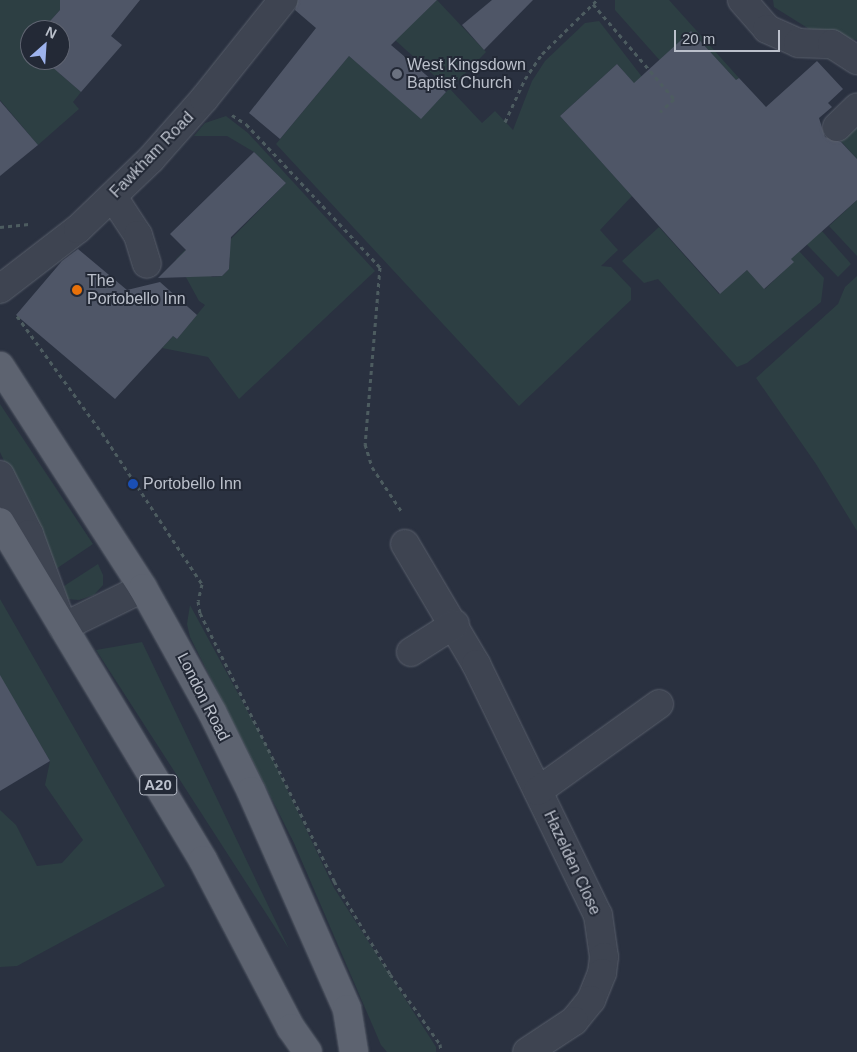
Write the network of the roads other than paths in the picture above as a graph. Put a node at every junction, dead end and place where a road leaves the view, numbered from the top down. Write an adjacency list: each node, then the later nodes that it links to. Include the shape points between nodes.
1 (283, 0): 6 (street, Fawkham Road, via 204,99)
2 (742, 0): 3 (street, via 768,29 798,44 832,44)
3 (857, 60)
4 (857, 108): 5 (street)
5 (836, 127)
6 (113, 197): 7 (street, via 138,235); 8 (street, Fawkham Road, via 78,229)
7 (148, 264)
8 (0, 289)
9 (0, 366): 13 (main road, London Road)
10 (0, 475): 15 (street, via 29,534)
11 (0, 522): 15 (main road, A20)
12 (406, 544): 14 (street, Hazelden Close)
13 (143, 588): 15 (street); 20 (main road, London Road, via 251,791 347,1008)
14 (455, 624): 16 (street); 18 (street, Hazelden Close)
15 (63, 627): 19 (main road, A20, via 203,860 291,1028)
16 (411, 652)
17 (660, 704): 18 (street, Hazelden Close)
18 (538, 791): 21 (street, Hazelden Close, via 598,915 604,957 598,985 580,1014)
19 (308, 1052)
20 (354, 1052)
21 (527, 1052)

